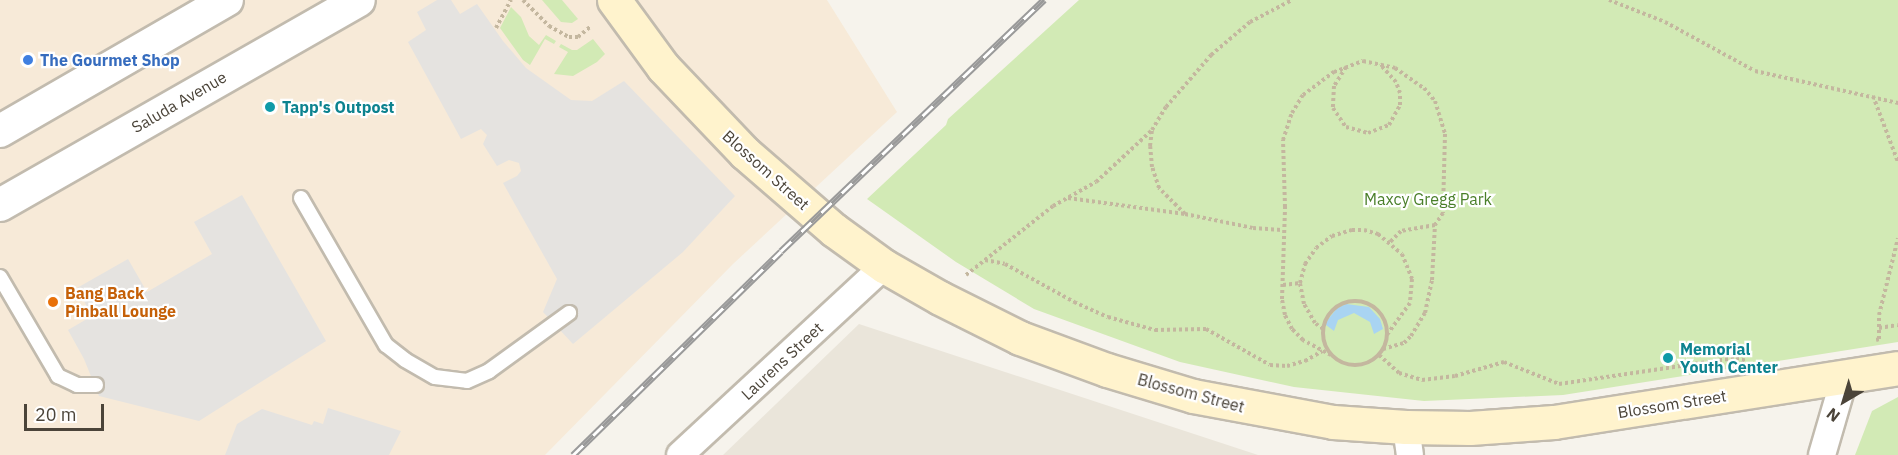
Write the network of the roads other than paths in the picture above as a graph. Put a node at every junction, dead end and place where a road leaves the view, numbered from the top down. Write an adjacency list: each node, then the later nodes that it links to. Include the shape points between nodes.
1 (227, 0): 5 (street)
2 (359, 0): 7 (street, Saluda Avenue)
3 (622, 13): 4 (main road, Blossom Street); 8 (main road, Blossom Street, via 670,75 745,153 826,223)
4 (592, 14)
5 (0, 131)
6 (301, 198): 10 (lane, via 386,345 435,377 467,381 489,371)
7 (0, 205)
8 (884, 266): 14 (main road, Blossom Street, via 1020,338 1161,387); 15 (street, Laurens Street)
9 (0, 277): 13 (lane, via 58,376 76,385)
10 (569, 313)
11 (1898, 368): 12 (main road, Blossom Street)
12 (1845, 376): 14 (main road, Blossom Street, via 1554,422 1470,428); 16 (street)
13 (96, 385)
14 (1408, 441)
15 (680, 455)
16 (1822, 455)

